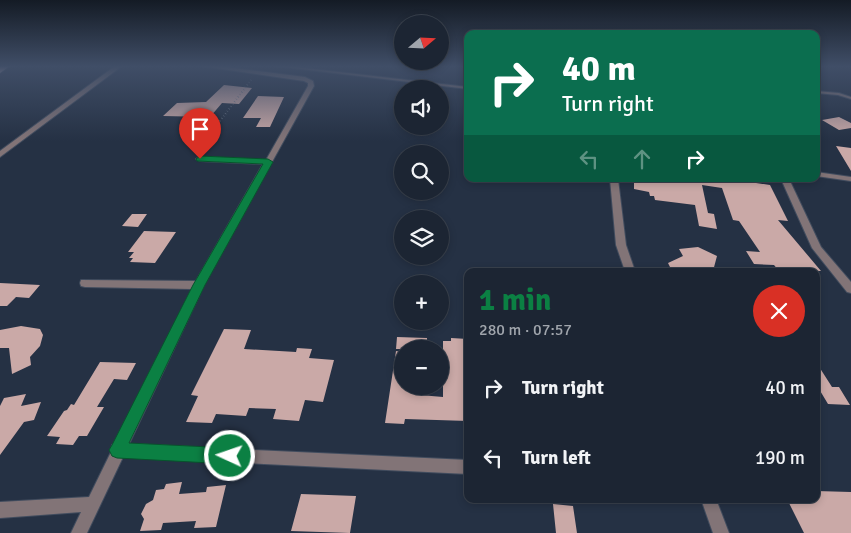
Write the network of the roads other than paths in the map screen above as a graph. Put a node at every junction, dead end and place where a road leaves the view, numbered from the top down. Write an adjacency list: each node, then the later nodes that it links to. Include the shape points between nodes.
1 (86, 91): 7 (street)
2 (308, 91): 9 (street)
3 (820, 92): 5 (lane)
4 (851, 92): 5 (lane)
5 (839, 94): 6 (lane)
6 (851, 98)
7 (0, 155)
8 (200, 159): 9 (street)
9 (268, 162): 16 (street)
10 (820, 175): 11 (street)
11 (851, 179)
12 (614, 182): 14 (street, via 621,245)
13 (785, 182): 17 (street, via 817,248)
14 (629, 268)
15 (85, 283): 16 (street)
16 (199, 285): 18 (street)
17 (851, 289)
18 (117, 450): 19 (street); 21 (street)
19 (464, 467)
20 (710, 503): 24 (street)
21 (92, 504): 22 (street); 23 (street)
22 (0, 510)
23 (79, 533)
24 (721, 533)

